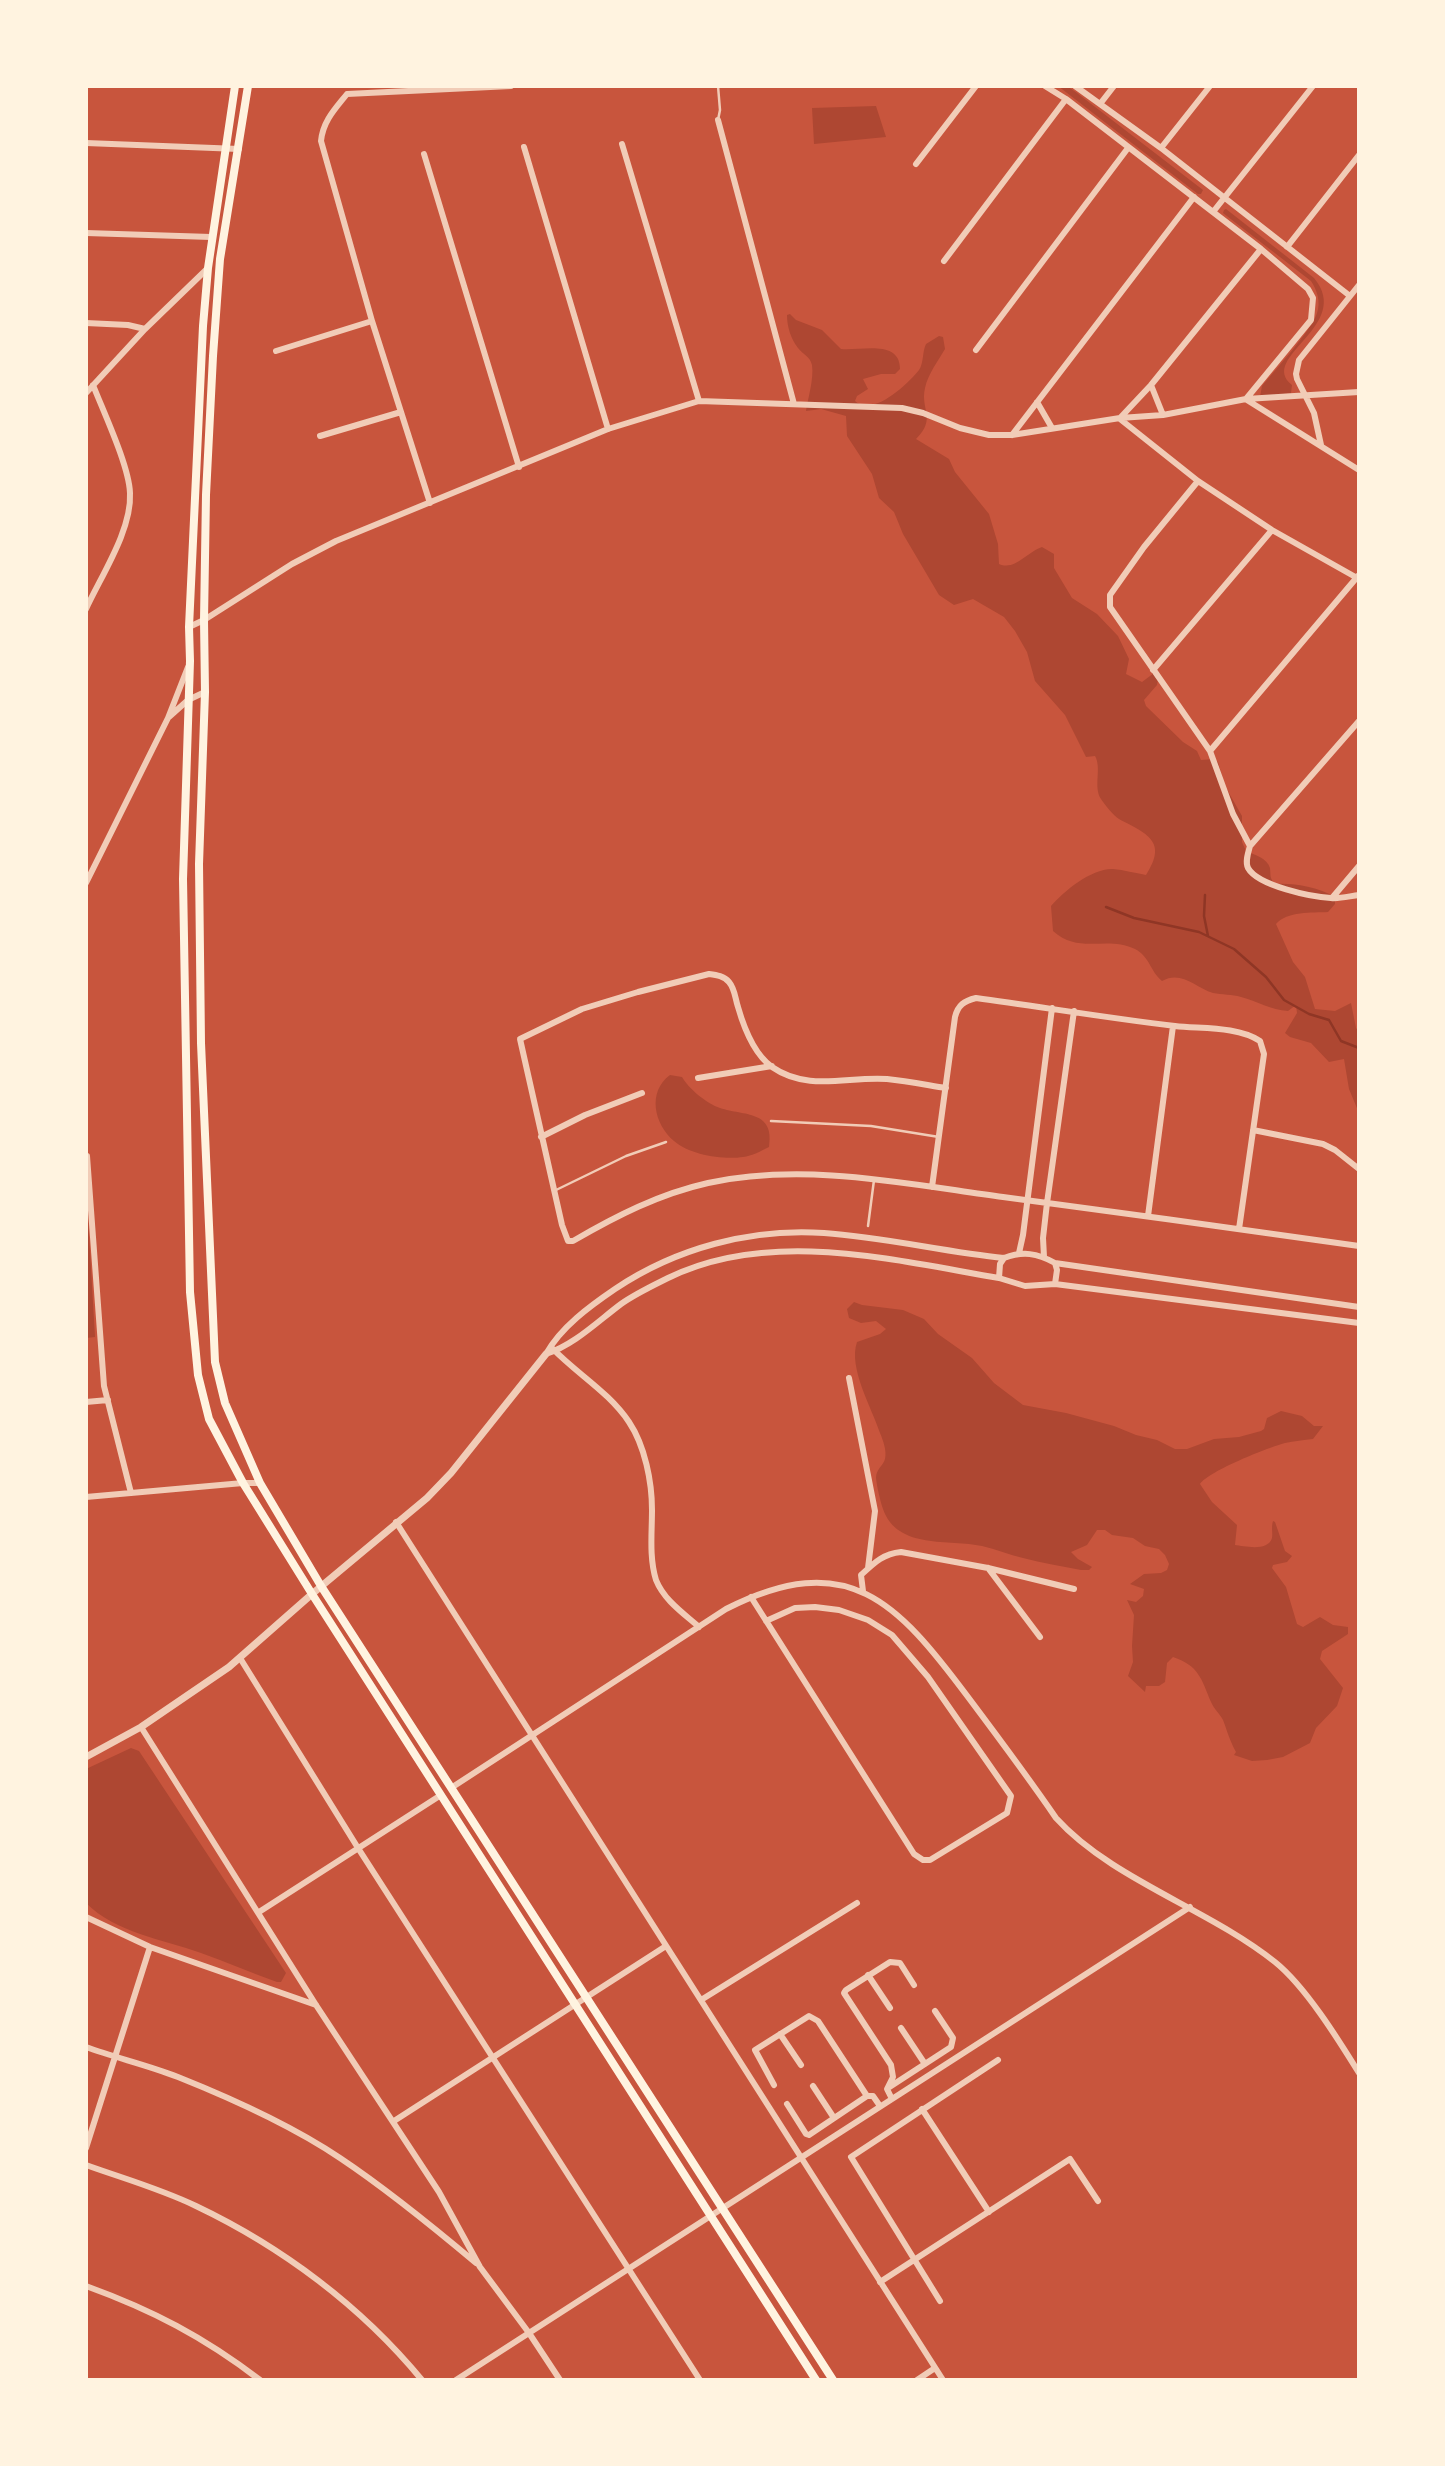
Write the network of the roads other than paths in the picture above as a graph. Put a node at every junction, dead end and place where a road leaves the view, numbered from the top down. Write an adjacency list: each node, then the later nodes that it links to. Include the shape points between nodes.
1 (235, 86): 21 (main road)
2 (248, 86): 22 (main road)
3 (348, 86): 12 (street)
4 (510, 86): 12 (street)
5 (718, 86): 15 (lane)
6 (976, 86): 25 (street)
7 (1045, 86): 13 (street)
8 (1075, 86): 14 (street)
9 (1114, 86): 14 (street)
10 (1210, 86): 20 (street)
11 (1313, 86): 26 (street)
12 (347, 94): 37 (street, via 325,122 321,141)
13 (1066, 99): 19 (street); 33 (street)
14 (1100, 104): 20 (street)
15 (718, 120): 50 (street)
16 (86, 143): 21 (street)
17 (622, 144): 48 (street)
18 (524, 147): 55 (street)
19 (1128, 148): 27 (street); 40 (street)
20 (1161, 148): 26 (street)
21 (226, 149): 22 (street); 30 (main road)
22 (239, 149): 66 (main road, via 220,259 206,495)
23 (425, 154): 59 (street)
24 (1359, 155): 31 (street)
25 (916, 164)
26 (1225, 197): 28 (street); 31 (street)
27 (1195, 198): 28 (street); 49 (street)
28 (1213, 212): 32 (street)
29 (86, 233): 30 (street)
30 (211, 237): 34 (main road)
31 (1287, 247): 36 (street)
32 (1261, 250): 42 (street); 47 (street, via 1308,289 1314,309 1311,320)
33 (944, 261)
34 (208, 268): 39 (street); 67 (main road)
35 (1359, 285): 36 (street)
36 (1350, 296): 46 (street, via 1299,360 1297,379)
37 (372, 321): 41 (street); 51 (street)
38 (86, 323): 39 (street)
39 (145, 329): 43 (street)
40 (975, 350)
41 (276, 351)
42 (1151, 384): 52 (street); 53 (street)
43 (93, 385): 45 (street); 65 (street, via 127,475 130,496 122,534)
44 (1359, 392): 46 (street)
45 (86, 393)
46 (1306, 396): 47 (street); 58 (street)
47 (1246, 399): 52 (street); 58 (street)
48 (699, 401): 50 (street); 55 (street)
49 (1037, 402): 54 (street); 56 (street)
50 (794, 404): 56 (street, via 902,408 960,428)
51 (401, 412): 57 (street); 62 (street)
52 (1163, 415): 53 (street)
53 (1120, 418): 54 (street); 61 (street)
54 (1052, 428): 56 (street)
55 (608, 429): 59 (street)
56 (1012, 435)
57 (320, 436)
58 (1321, 445): 60 (street)
59 (519, 467): 62 (street)
60 (1359, 470)
61 (1198, 481): 63 (street); 69 (street, via 1110,595 1110,607)
62 (430, 503): 66 (street, via 336,541)
63 (1272, 530): 64 (street); 69 (street)
64 (1359, 577): 74 (street)
65 (86, 609)
66 (204, 620): 67 (street); 70 (main road)
67 (189, 626): 68 (main road)
68 (190, 661): 71 (main road); 72 (street)
69 (1153, 670): 74 (street)
70 (205, 692): 71 (street); 118 (main road, via 199,864 201,1043 215,1362 225,1403)
71 (188, 700): 72 (street); 117 (main road, via 183,879 190,1292 198,1375 209,1419)
72 (168, 718): 76 (street)
73 (1359, 721): 75 (street)
74 (1210, 751): 75 (street)
75 (1250, 846): 81 (street, via 1248,868 1258,878 1291,891)
76 (96, 863): 77 (street); 79 (street)
77 (86, 866)
78 (1359, 866): 81 (street)
79 (86, 883)
80 (1359, 895): 81 (street)
81 (1332, 898)
82 (1052, 1008): 83 (street); 87 (street, via 975,998 962,1003 955,1017); 99 (street)
83 (1074, 1010): 84 (street); 100 (street)
84 (1173, 1026): 90 (street, via 1245,1033 1260,1041 1264,1054); 101 (street)
85 (772, 1066): 86 (street); 87 (street, via 800,1079 837,1083 887,1079); 91 (street, via 753,1045 734,990 718,975 582,1009 521,1037)
86 (698, 1078)
87 (946, 1088): 92 (street)
88 (642, 1093): 91 (street)
89 (771, 1121): 92 (lane, via 871,1126)
90 (1253, 1130): 95 (street, via 1323,1144); 103 (street)
91 (541, 1137): 98 (street)
92 (939, 1137): 97 (street)
93 (666, 1142): 98 (lane)
94 (87, 1156): 115 (street)
95 (1359, 1169)
96 (874, 1180): 97 (street); 98 (street, via 779,1174 709,1183 652,1199 573,1241 566,1239); 102 (lane)
97 (932, 1187): 99 (street)
98 (554, 1191)
99 (1028, 1200): 100 (street); 105 (street)
100 (1046, 1203): 101 (street); 106 (street)
101 (1148, 1216): 103 (street)
102 (868, 1226)
103 (1239, 1229): 104 (street)
104 (1359, 1246)
105 (1019, 1253): 106 (street); 107 (street)
106 (1044, 1257): 108 (street)
107 (1004, 1258): 109 (street); 113 (street, via 824,1233 750,1236 688,1252 631,1279 590,1306)
108 (1055, 1263): 110 (street); 111 (street)
109 (999, 1278): 110 (street, via 1025,1286); 113 (street, via 832,1253 776,1251 725,1258 670,1277)
110 (1055, 1284): 112 (street)
111 (1359, 1307)
112 (1359, 1323)
113 (550, 1350): 121 (street, via 451,1473); 130 (street, via 604,1392 630,1423 644,1456 657,1581 671,1604)
114 (849, 1378): 122 (street, via 875,1511)
115 (108, 1400): 116 (street); 119 (street)
116 (86, 1402)
117 (243, 1483): 118 (street); 119 (street); 127 (main road)
118 (260, 1483): 124 (main road)
119 (131, 1493): 120 (street)
120 (86, 1497)
121 (396, 1522): 124 (street); 134 (street)
122 (868, 1568): 123 (street, via 887,1554 901,1552); 126 (street, via 861,1575)
123 (988, 1568): 125 (street); 131 (street)
124 (321, 1586): 127 (street); 136 (main road)
125 (1073, 1589)
126 (863, 1591): 128 (street, via 838,1584 796,1584); 140 (street, via 896,1613 935,1653 1070,1834)
127 (312, 1594): 132 (street); 137 (main road)
128 (751, 1597): 129 (street); 130 (street)
129 (766, 1621): 129 (street, via 914,1854 930,1860 1001,1819 1011,1806 1011,1796 928,1677 892,1635 858,1617 815,1606 795,1608)
130 (699, 1627): 134 (street)
131 (1040, 1637)
132 (240, 1658): 133 (street); 138 (street)
133 (141, 1727): 135 (street); 141 (street)
134 (532, 1735): 136 (street); 143 (street)
135 (86, 1757)
136 (451, 1788): 147 (main road)
137 (441, 1795): 138 (street); 149 (main road)
138 (358, 1848): 141 (street); 157 (street)
139 (857, 1903): 148 (street)
140 (1190, 1907): 161 (street, via 1278,1964); 166 (street)
141 (259, 1912): 150 (street)
142 (86, 1917): 144 (street)
143 (666, 1946): 147 (street); 148 (street)
144 (150, 1947): 150 (street); 156 (street)
145 (868, 1975): 146 (street, via 895,1961); 151 (street); 164 (street, via 844,1993 891,2065 893,2077)
146 (914, 1985)
147 (586, 1997): 149 (street); 176 (main road)
148 (701, 2000): 173 (street)
149 (575, 2004): 157 (street); 178 (main road)
150 (316, 2005): 171 (street)
151 (890, 2008)
152 (935, 2011): 159 (street, via 953,2042)
153 (901, 2028): 159 (street)
154 (780, 2034): 160 (street); 162 (street, via 755,2050); 165 (street, via 813,2017)
155 (86, 2047): 156 (street)
156 (115, 2057): 172 (street); 180 (street, via 232,2099 285,2126 378,2185)
157 (494, 2057): 171 (street); 181 (street)
158 (998, 2060): 169 (street)
159 (925, 2064): 164 (street)
160 (801, 2065)
161 (1359, 2073)
162 (774, 2085)
163 (813, 2086): 170 (street)
164 (887, 2088): 166 (street)
165 (867, 2096): 168 (street, via 873,2096); 170 (street)
166 (892, 2099): 168 (street)
167 (787, 2104): 170 (street, via 808,2135)
168 (880, 2106): 173 (street)
169 (922, 2109): 177 (street); 179 (street, via 851,2158)
170 (835, 2118)
171 (394, 2121): 180 (street)
172 (86, 2148)
173 (800, 2158): 176 (street); 182 (street)
174 (86, 2165): 188 (street, via 195,2205 296,2264 352,2307)
175 (1098, 2201): 177 (street, via 1070,2159)
176 (723, 2209): 178 (street); 193 (main road)
177 (989, 2212): 179 (street)
178 (711, 2216): 181 (street); 192 (main road)
179 (914, 2260): 182 (street); 184 (street)
180 (480, 2267): 185 (street)
181 (629, 2269): 185 (street); 191 (street)
182 (880, 2282): 186 (street)
183 (86, 2286): 187 (street, via 137,2305 202,2340)
184 (940, 2301)
185 (529, 2333): 189 (street); 190 (street)
186 (935, 2368): 194 (street); 195 (street)
187 (260, 2380)
188 (422, 2380)
189 (456, 2380)
190 (560, 2380)
191 (700, 2380)
192 (816, 2380)
193 (833, 2380)
194 (917, 2380)
195 (943, 2380)

